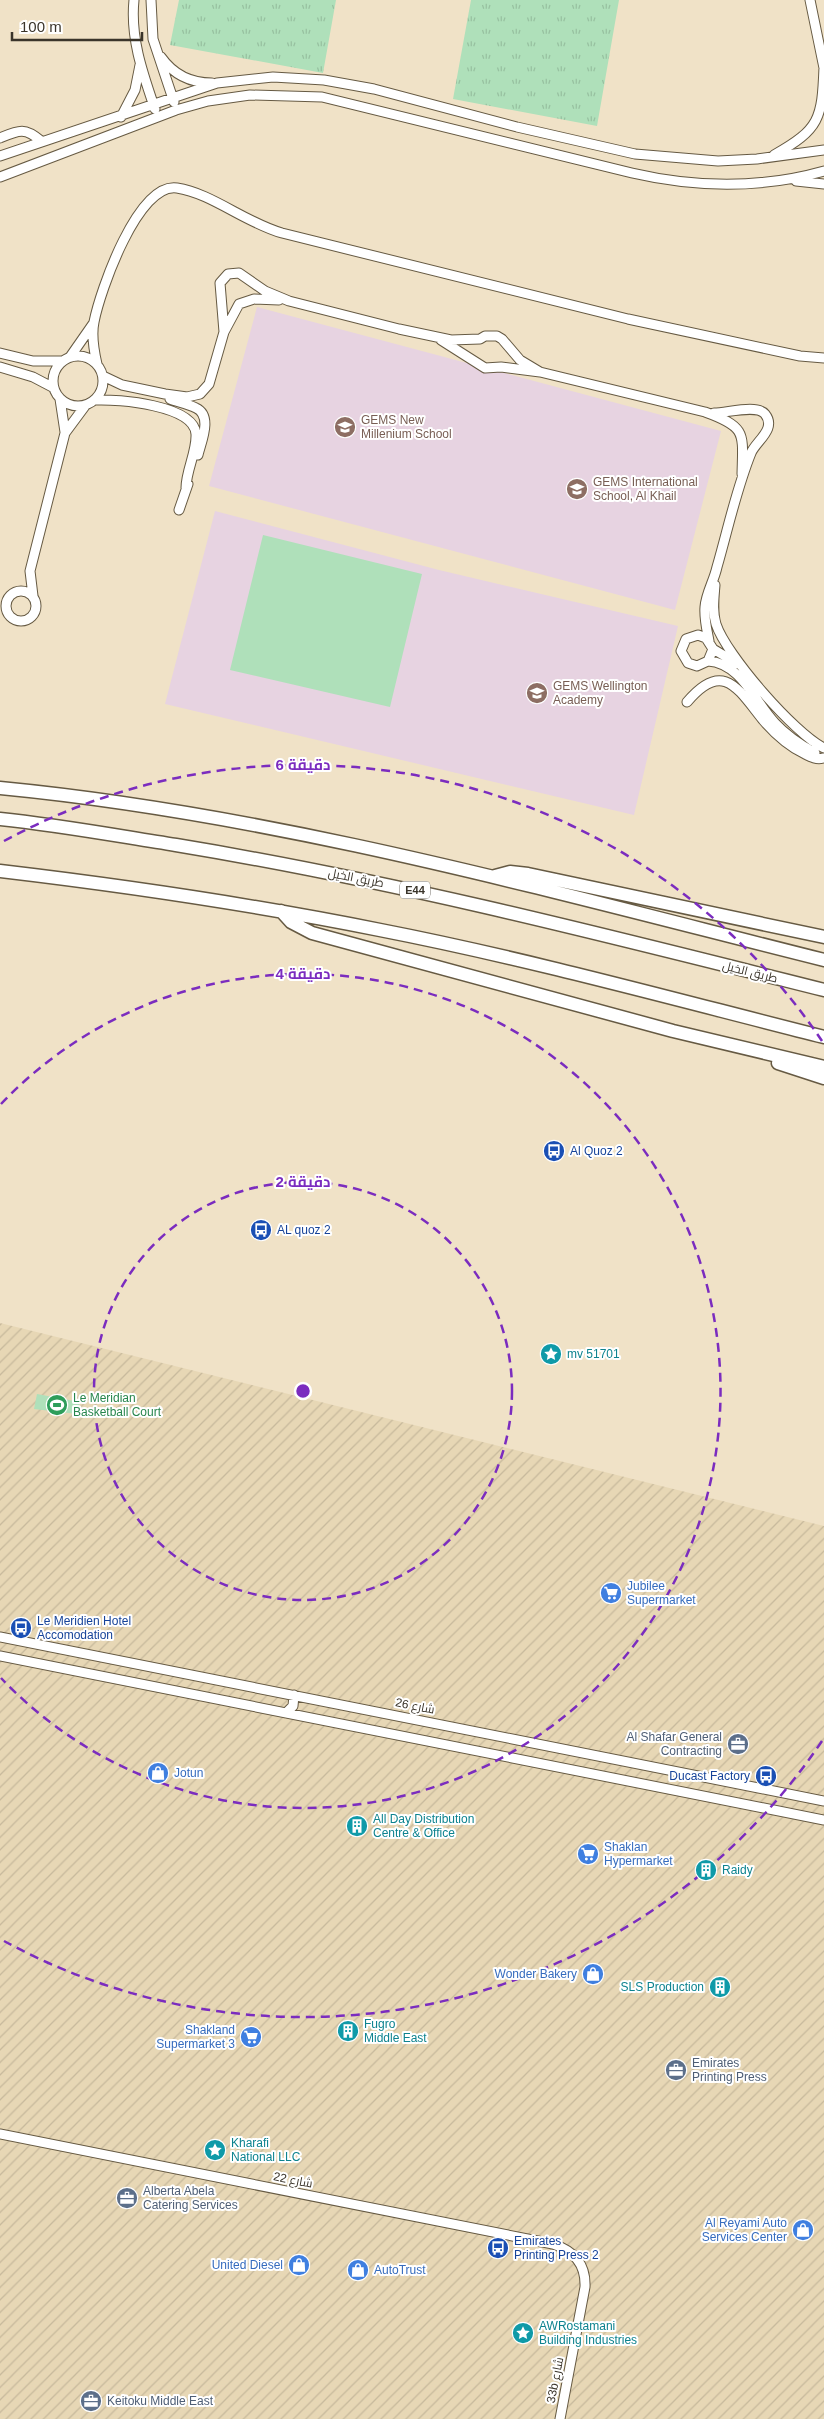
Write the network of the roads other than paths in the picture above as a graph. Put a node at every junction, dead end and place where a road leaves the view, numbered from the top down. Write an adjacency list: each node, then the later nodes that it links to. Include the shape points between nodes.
1 (134, 0): 5 (street, via 134,33)
2 (152, 0): 4 (street)
3 (810, 0): 6 (street)
4 (156, 50): 7 (street, via 183,77); 8 (street)
5 (140, 60): 9 (street); 12 (street, via 135,90)
6 (824, 68): 17 (street, via 822,101 814,125 800,140)
7 (217, 83): 8 (street); 17 (street, via 273,77 324,80 374,89 635,154 697,160)
8 (173, 98): 9 (street); 10 (street)
9 (154, 105): 11 (street); 12 (street)
10 (176, 110): 11 (street); 20 (street, via 250,95 322,97 665,180 722,185)
11 (158, 116): 19 (street)
12 (120, 117): 14 (street)
13 (0, 138): 14 (street, via 23,130)
14 (41, 141): 16 (street)
15 (824, 150): 17 (street)
16 (0, 156)
17 (770, 158)
18 (824, 171): 20 (street)
19 (0, 177)
20 (788, 180): 21 (street)
21 (824, 184)
22 (289, 301): 24 (street, via 258,298 244,301 239,304); 24 (street, via 265,291 239,273 228,274 223,278 220,289); 25 (street)
23 (93, 324): 27 (street, via 105,279 119,248 154,195 167,188 176,188 282,233 645,323); 28 (street); 29 (street)
24 (224, 332): 34 (street, via 204,392 192,397)
25 (440, 339): 31 (street, via 485,368); 31 (street, via 471,340 497,336 520,360)
26 (0, 353): 28 (street, via 34,361)
27 (824, 358)
28 (67, 359): 29 (street, via 87,358); 33 (street, via 55,370)
29 (96, 364): 32 (street)
30 (0, 367): 33 (street, via 33,377)
31 (540, 372): 38 (street)
32 (103, 376): 34 (street, via 122,385); 36 (street, via 102,389)
33 (54, 388): 35 (street)
34 (165, 394): 41 (street, via 172,400 198,408 204,418 204,433)
35 (60, 399): 37 (street, via 72,406); 39 (street)
36 (96, 400): 37 (street); 41 (street, via 133,401 189,419 195,428 196,438)
37 (85, 406): 39 (street)
38 (705, 412): 40 (street, via 740,431); 40 (street, via 756,408 768,419 768,429 753,449)
39 (65, 433): 43 (street)
40 (742, 474): 44 (street)
41 (186, 488): 42 (street)
42 (179, 510)
43 (30, 571): 45 (street); 46 (street)
44 (716, 572): 47 (street, via 705,604); 49 (street, via 713,601 716,624)
45 (14, 593): 46 (street, via 24,591); 46 (street, via 6,602 6,610 20,622 31,618 35,612)
46 (33, 596)
47 (711, 645): 48 (street); 48 (street, via 702,636 694,635 686,639 681,651 684,659 692,665); 49 (street)
48 (708, 661): 53 (street, via 723,664 736,673 777,725 802,745)
49 (749, 674): 51 (street, via 782,714)
50 (687, 702): 53 (street, via 706,683 729,683 789,745 817,759)
51 (809, 738): 52 (street); 53 (street)
52 (824, 743)
53 (824, 755)
54 (0, 788): 57 (highway, via 114,801 220,818)
55 (0, 819): 61 (highway, طريق الخيل / E44, via 202,850 397,886)
56 (0, 871): 58 (highway)
57 (493, 877): 59 (highway, via 510,872 528,874); 60 (highway)
58 (281, 912): 62 (highway, via 406,935 532,964); 63 (highway, via 312,933)
59 (824, 937)
60 (824, 960)
61 (824, 990)
62 (824, 1037)
63 (762, 1052): 64 (highway); 65 (highway, via 783,1065)
64 (824, 1067)
65 (824, 1078)
66 (0, 1637): 68 (street, شارع 26)
67 (0, 1656): 69 (street)
68 (294, 1695): 69 (street, via 293,1706); 70 (street, شارع 26)
69 (286, 1713): 71 (street)
70 (824, 1801)
71 (824, 1820)
72 (0, 2134): 73 (street, شارع 22, via 553,2244)
73 (578, 2258): 74 (street, 33b شارع, via 586,2287)
74 (560, 2419)

